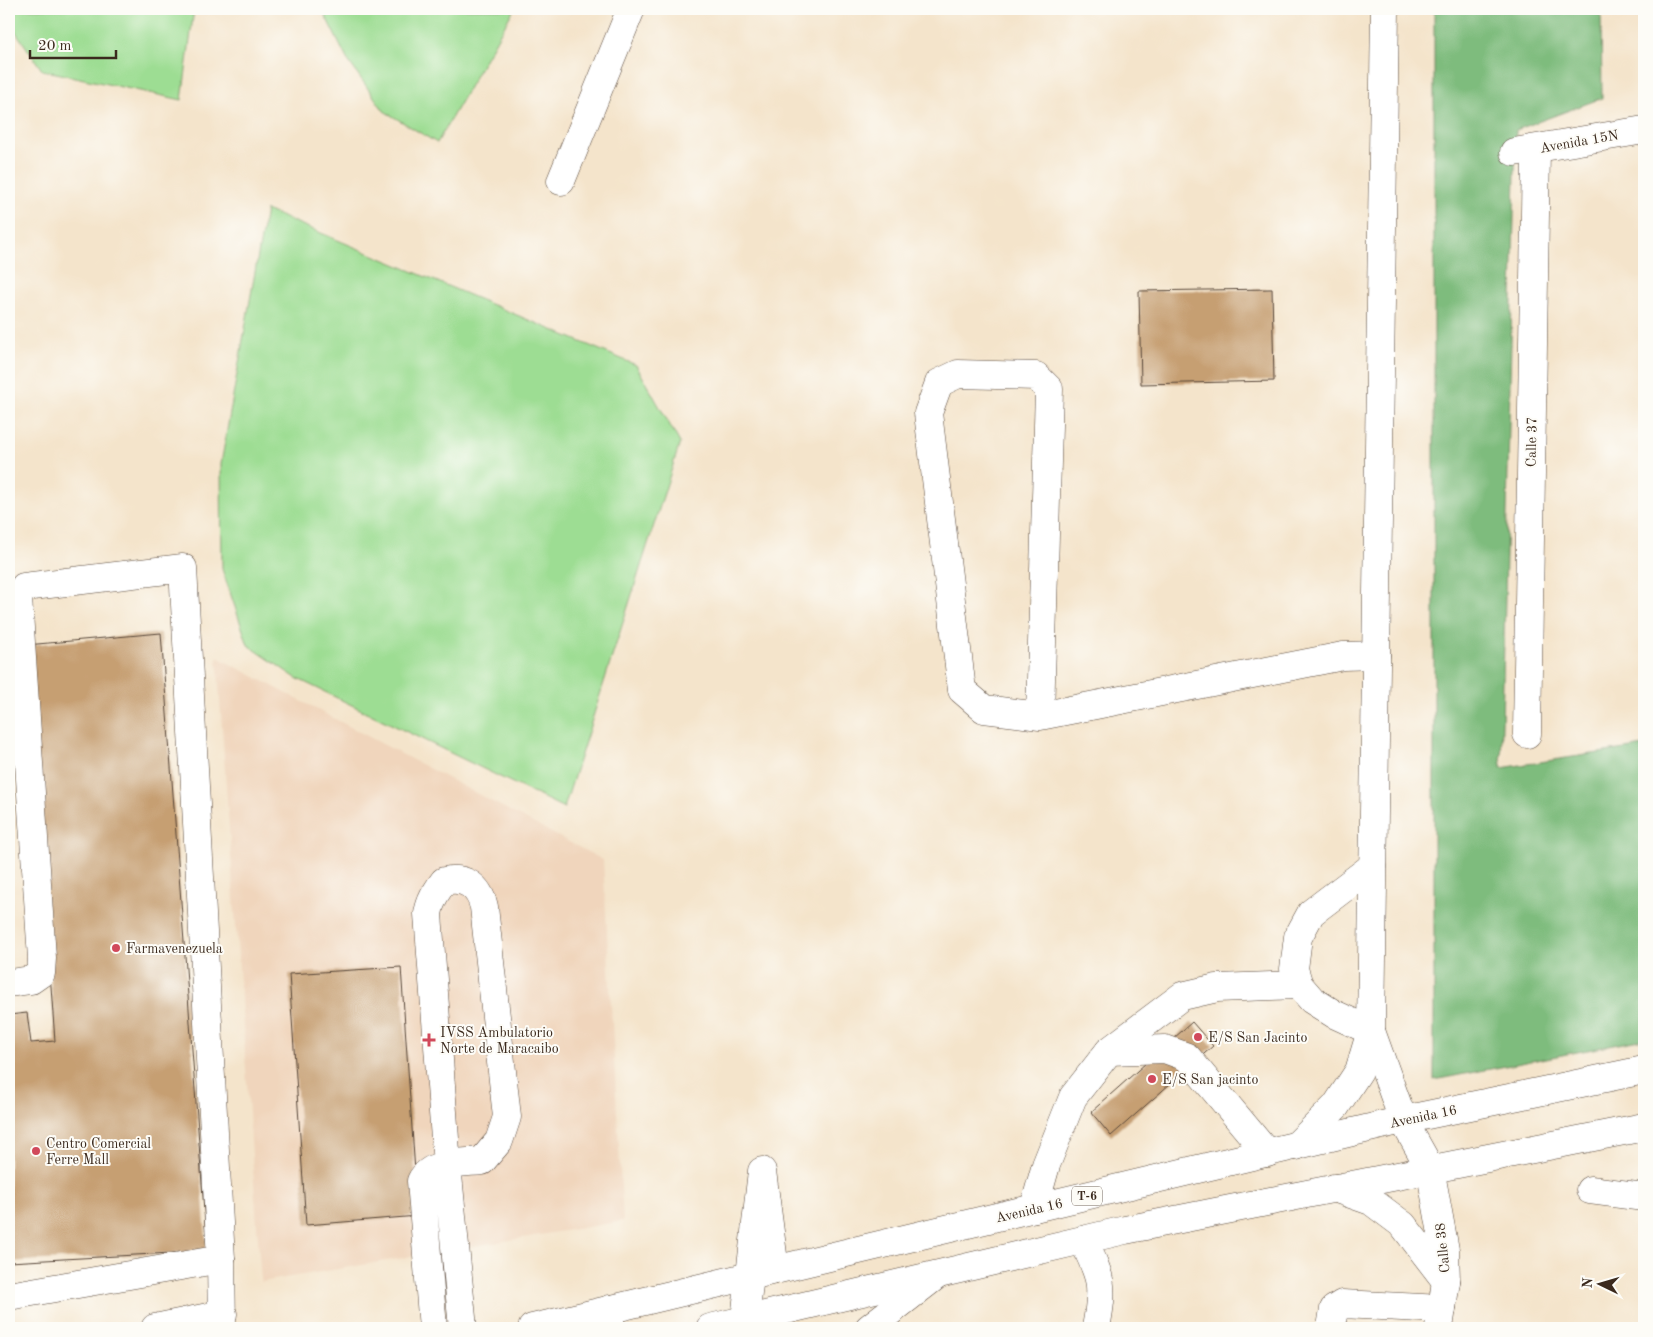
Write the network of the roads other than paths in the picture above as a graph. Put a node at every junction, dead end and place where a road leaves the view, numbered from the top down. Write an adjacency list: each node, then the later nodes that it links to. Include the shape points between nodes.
1 (631, 9): 5 (main road)
2 (1385, 9): 6 (main road)
3 (1644, 130): 4 (main road, Avenida 15N)
4 (1525, 150): 8 (main road, Calle 37)
5 (561, 181)
6 (1376, 655): 7 (main road, via 1343,656); 9 (main road)
7 (1040, 716): 7 (main road, via 1049,389 1036,376 958,374 939,383 928,413 962,690 984,709)
8 (1527, 734)
9 (1373, 866): 11 (main road, via 1311,913 1298,937 1294,969); 12 (main road)
10 (9, 983): 26 (main road, via 31,980 41,973 42,958 18,598 24,587 183,568)
11 (1299, 985): 12 (main road, via 1312,1000); 13 (main road, via 1218,988 1182,996)
12 (1371, 1031): 15 (main road, Calle 38); 17 (main road, via 1360,1071 1336,1106)
13 (1109, 1051): 18 (main road, via 1165,1049 1187,1057); 24 (main road, via 1074,1097 1046,1165)
14 (1644, 1070): 15 (main road, Avenida 16 / T-6)
15 (1403, 1120): 17 (main road, Avenida 16 / T-6); 20 (main road, Calle 38)
16 (1644, 1127): 20 (main road)
17 (1296, 1146): 18 (main road, Avenida 16 / T-6)
18 (1267, 1153): 24 (main road, Avenida 16 / T-6)
19 (447, 1165): 19 (main road, via 428,914 432,898 444,881 458,879 475,887 484,907 507,1117 499,1141 482,1160); 35 (main road, via 434,1168 422,1181); 36 (main road)
20 (1430, 1168): 21 (main road); 29 (main road, Calle 38, via 1445,1250)
21 (1333, 1188): 25 (main road); 29 (main road, via 1371,1201 1403,1225)
22 (1590, 1190): 23 (main road)
23 (1644, 1197)
24 (1034, 1208): 27 (main road, Avenida 16 / T-6)
25 (1083, 1240): 28 (main road); 41 (main road, via 1099,1271 1102,1296)
26 (221, 1259): 30 (main road); 33 (main road)
27 (775, 1270): 32 (main road, Avenida 16 / T-6); 39 (main road, via 762,1171)
28 (936, 1275): 38 (main road); 40 (main road)
29 (1446, 1281): 31 (main road, Calle 38)
30 (9, 1296)
31 (1440, 1318): 42 (main road, via 1342,1304 1334,1309)
32 (610, 1319): 37 (main road, Avenida 16 / T-6)
33 (223, 1321): 34 (main road)
34 (155, 1328)
35 (433, 1328)
36 (463, 1328)
37 (532, 1328)
38 (710, 1328)
39 (744, 1328)
40 (869, 1328)
41 (1096, 1328)
42 (1331, 1328)

